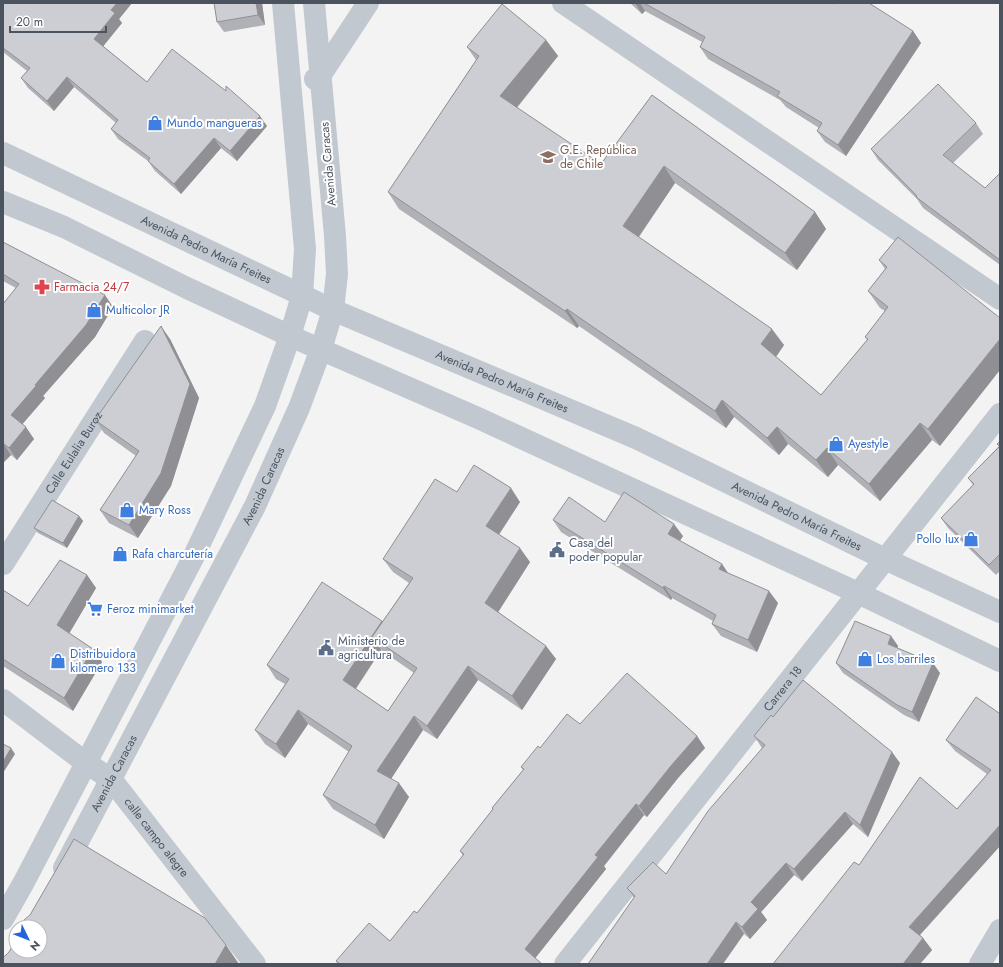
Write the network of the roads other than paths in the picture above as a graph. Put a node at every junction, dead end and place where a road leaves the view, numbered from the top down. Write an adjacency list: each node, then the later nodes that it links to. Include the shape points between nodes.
1 (283, 3): 6 (street)
2 (314, 3): 5 (street, Avenida Caracas)
3 (368, 3): 5 (street)
4 (563, 3): 10 (street)
5 (320, 76): 6 (street); 11 (street, Avenida Caracas, via 337,274)
6 (291, 98): 9 (street, via 304,249)
7 (3, 153): 9 (street, Avenida Pedro María Freites)
8 (3, 202): 12 (street, via 64,227)
9 (302, 296): 11 (street, Avenida Pedro María Freites); 12 (street)
10 (1000, 299)
11 (333, 310): 14 (street, Avenida Caracas); 16 (street, Avenida Pedro María Freites, via 636,438)
12 (290, 336): 14 (street); 22 (street, via 265,406 193,558)
13 (145, 341): 17 (street, Calle Eulalia Buroz)
14 (321, 349): 18 (street, via 478,418); 23 (street, Avenida Caracas, via 299,408 255,506)
15 (1000, 414): 16 (street, Carrera 18)
16 (885, 559): 18 (street, Carrera 18); 19 (street, Avenida Pedro María Freites)
17 (3, 564)
18 (858, 593): 20 (street); 28 (street, Carrera 18)
19 (1000, 612)
20 (1000, 660)
21 (3, 700): 22 (street, calle campo alegre)
22 (86, 763): 23 (street, calle campo alegre); 25 (street)
23 (111, 779): 24 (street, Avenida Caracas); 27 (street, calle campo alegre)
24 (54, 889)
25 (3, 919)
26 (1000, 930): 29 (street)
27 (255, 964)
28 (565, 964)
29 (980, 964)

